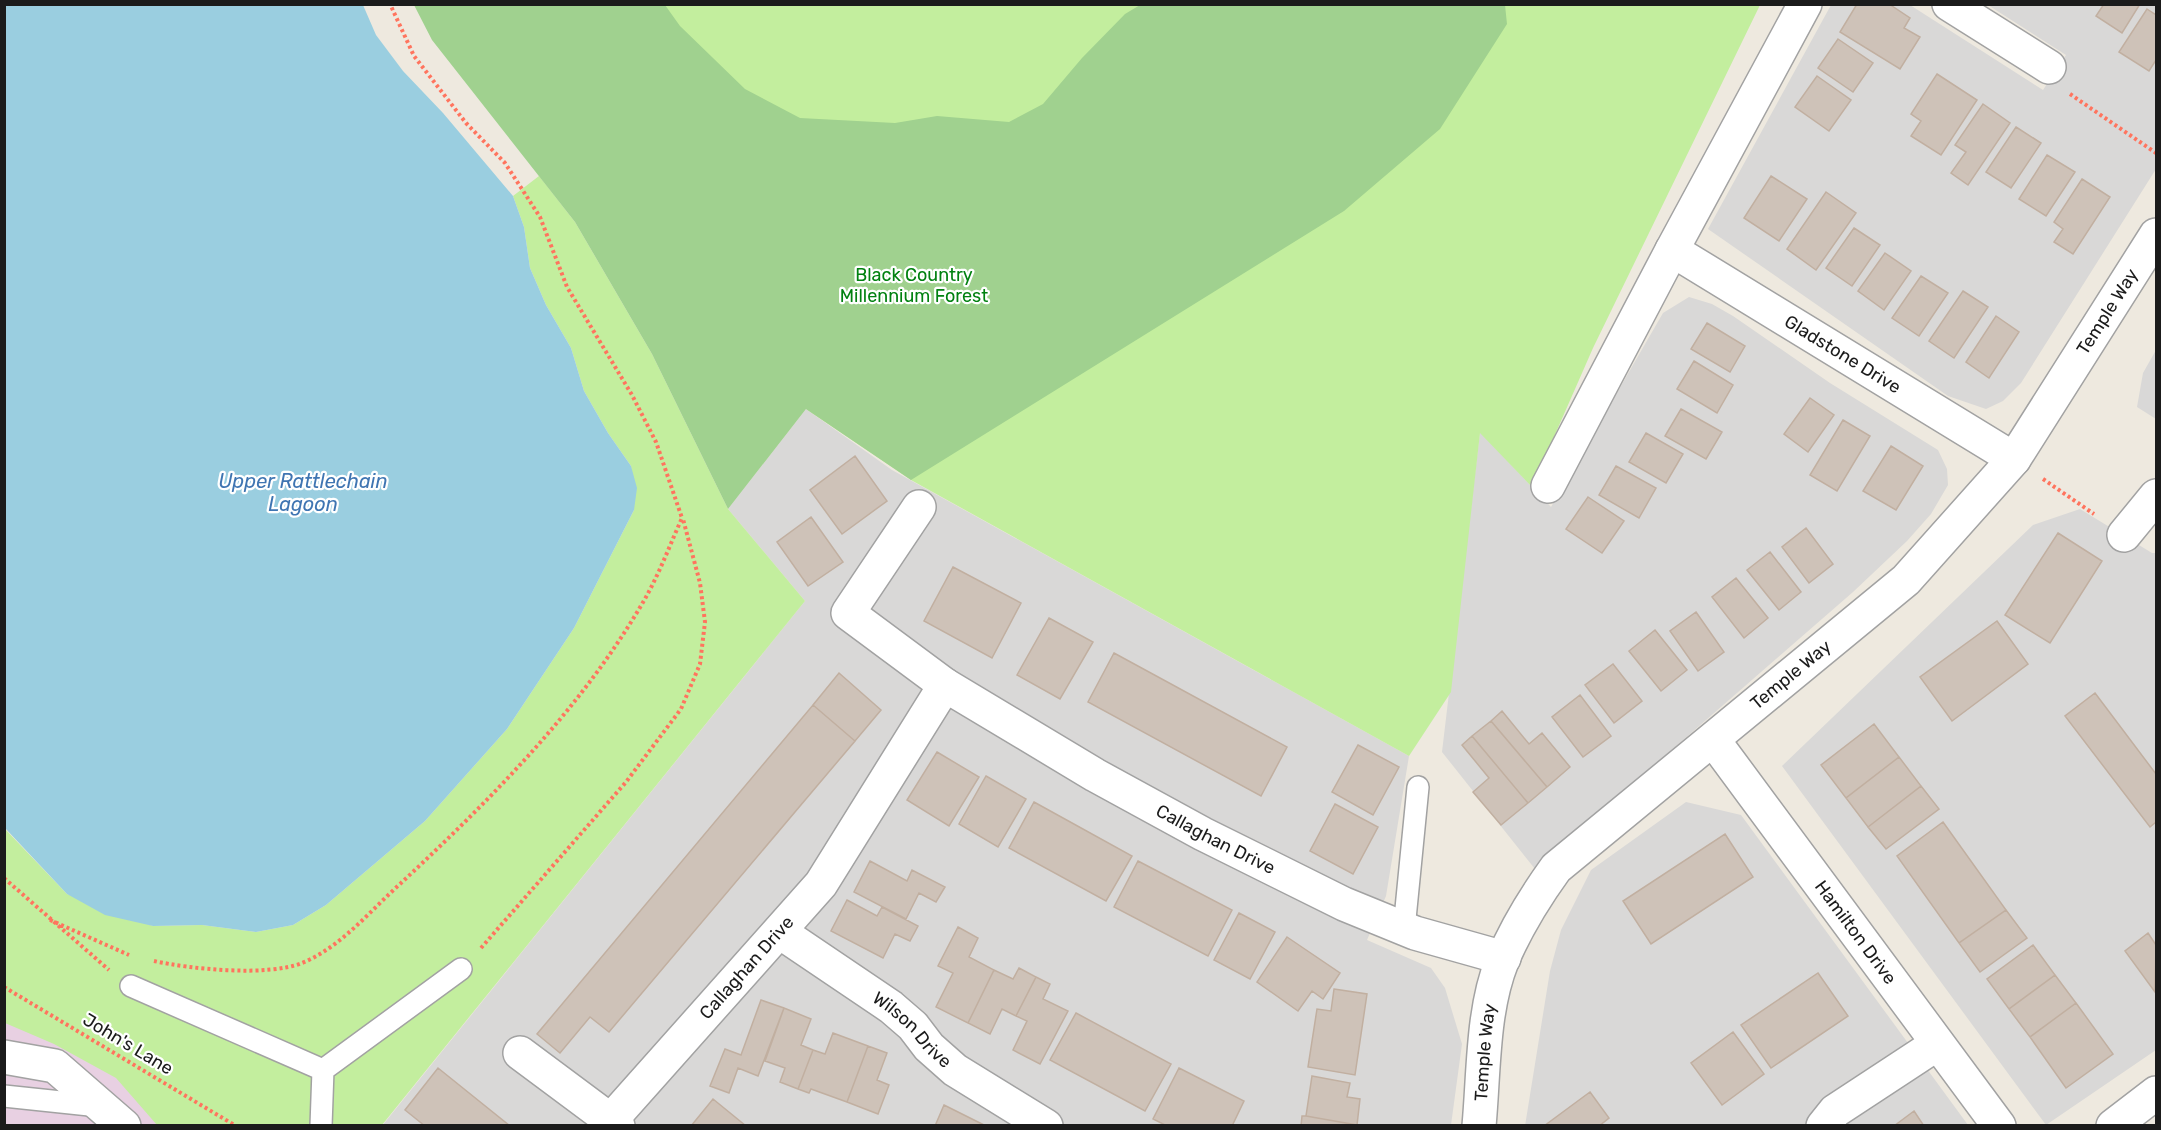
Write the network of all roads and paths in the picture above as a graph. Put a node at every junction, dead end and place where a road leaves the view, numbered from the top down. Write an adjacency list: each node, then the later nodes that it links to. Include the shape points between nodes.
1 (390, 4): 12 (path, via 414,56 466,123 505,163 540,217 567,287 656,442)
2 (1805, 4): 7 (street)
3 (1949, 4): 4 (street)
4 (2049, 67): 5 (path, via 2048,79)
5 (2157, 153)
6 (2157, 235): 8 (street, Temple Way)
7 (1672, 250): 8 (street, Gladstone Drive); 9 (street)
8 (2014, 459): 13 (path); 15 (street, Temple Way, via 1906,580)
9 (1548, 486)
10 (2157, 496): 13 (street)
11 (919, 507): 14 (street, Callaghan Drive, via 848,613)
12 (682, 518): 23 (path, via 642,603 596,673 539,743 470,817 330,948 300,963 262,972); 24 (path, via 700,583 705,622 699,664 681,709 626,782)
13 (2124, 535)
14 (945, 685): 19 (street, Callaghan Drive, via 1203,834 1344,904); 20 (street, Callaghan Drive, via 821,884)
15 (1714, 741): 22 (street, Temple Way, via 1556,868 1531,903); 27 (street, Hamilton Drive)
16 (1418, 787): 19 (lane)
17 (4, 878): 18 (path)
18 (50, 920): 21 (path); 25 (path)
19 (1404, 929): 22 (street, Callaghan Drive)
20 (780, 932): 34 (street, Callaghan Drive); 37 (street, Wilson Drive, via 891,1007 955,1070)
21 (139, 958)
22 (1504, 958): 38 (street, Temple Way, via 1489,1016)
23 (151, 960)
24 (461, 969): 30 (lane)
25 (131, 986): 30 (lane)
26 (4, 987): 35 (path, John's Lane)
27 (1937, 1044): 39 (street, via 1835,1111); 40 (street, Hamilton Drive)
28 (520, 1053): 34 (street, Callaghan Drive)
29 (4, 1057): 33 (street, via 55,1066)
30 (323, 1070): 36 (lane)
31 (2157, 1094): 41 (street)
32 (4, 1096): 33 (lane)
33 (113, 1116)
34 (614, 1123)
35 (236, 1125)
36 (321, 1125)
37 (1046, 1125)
38 (1479, 1125)
39 (1823, 1125)
40 (1999, 1125)
41 (2113, 1125)

